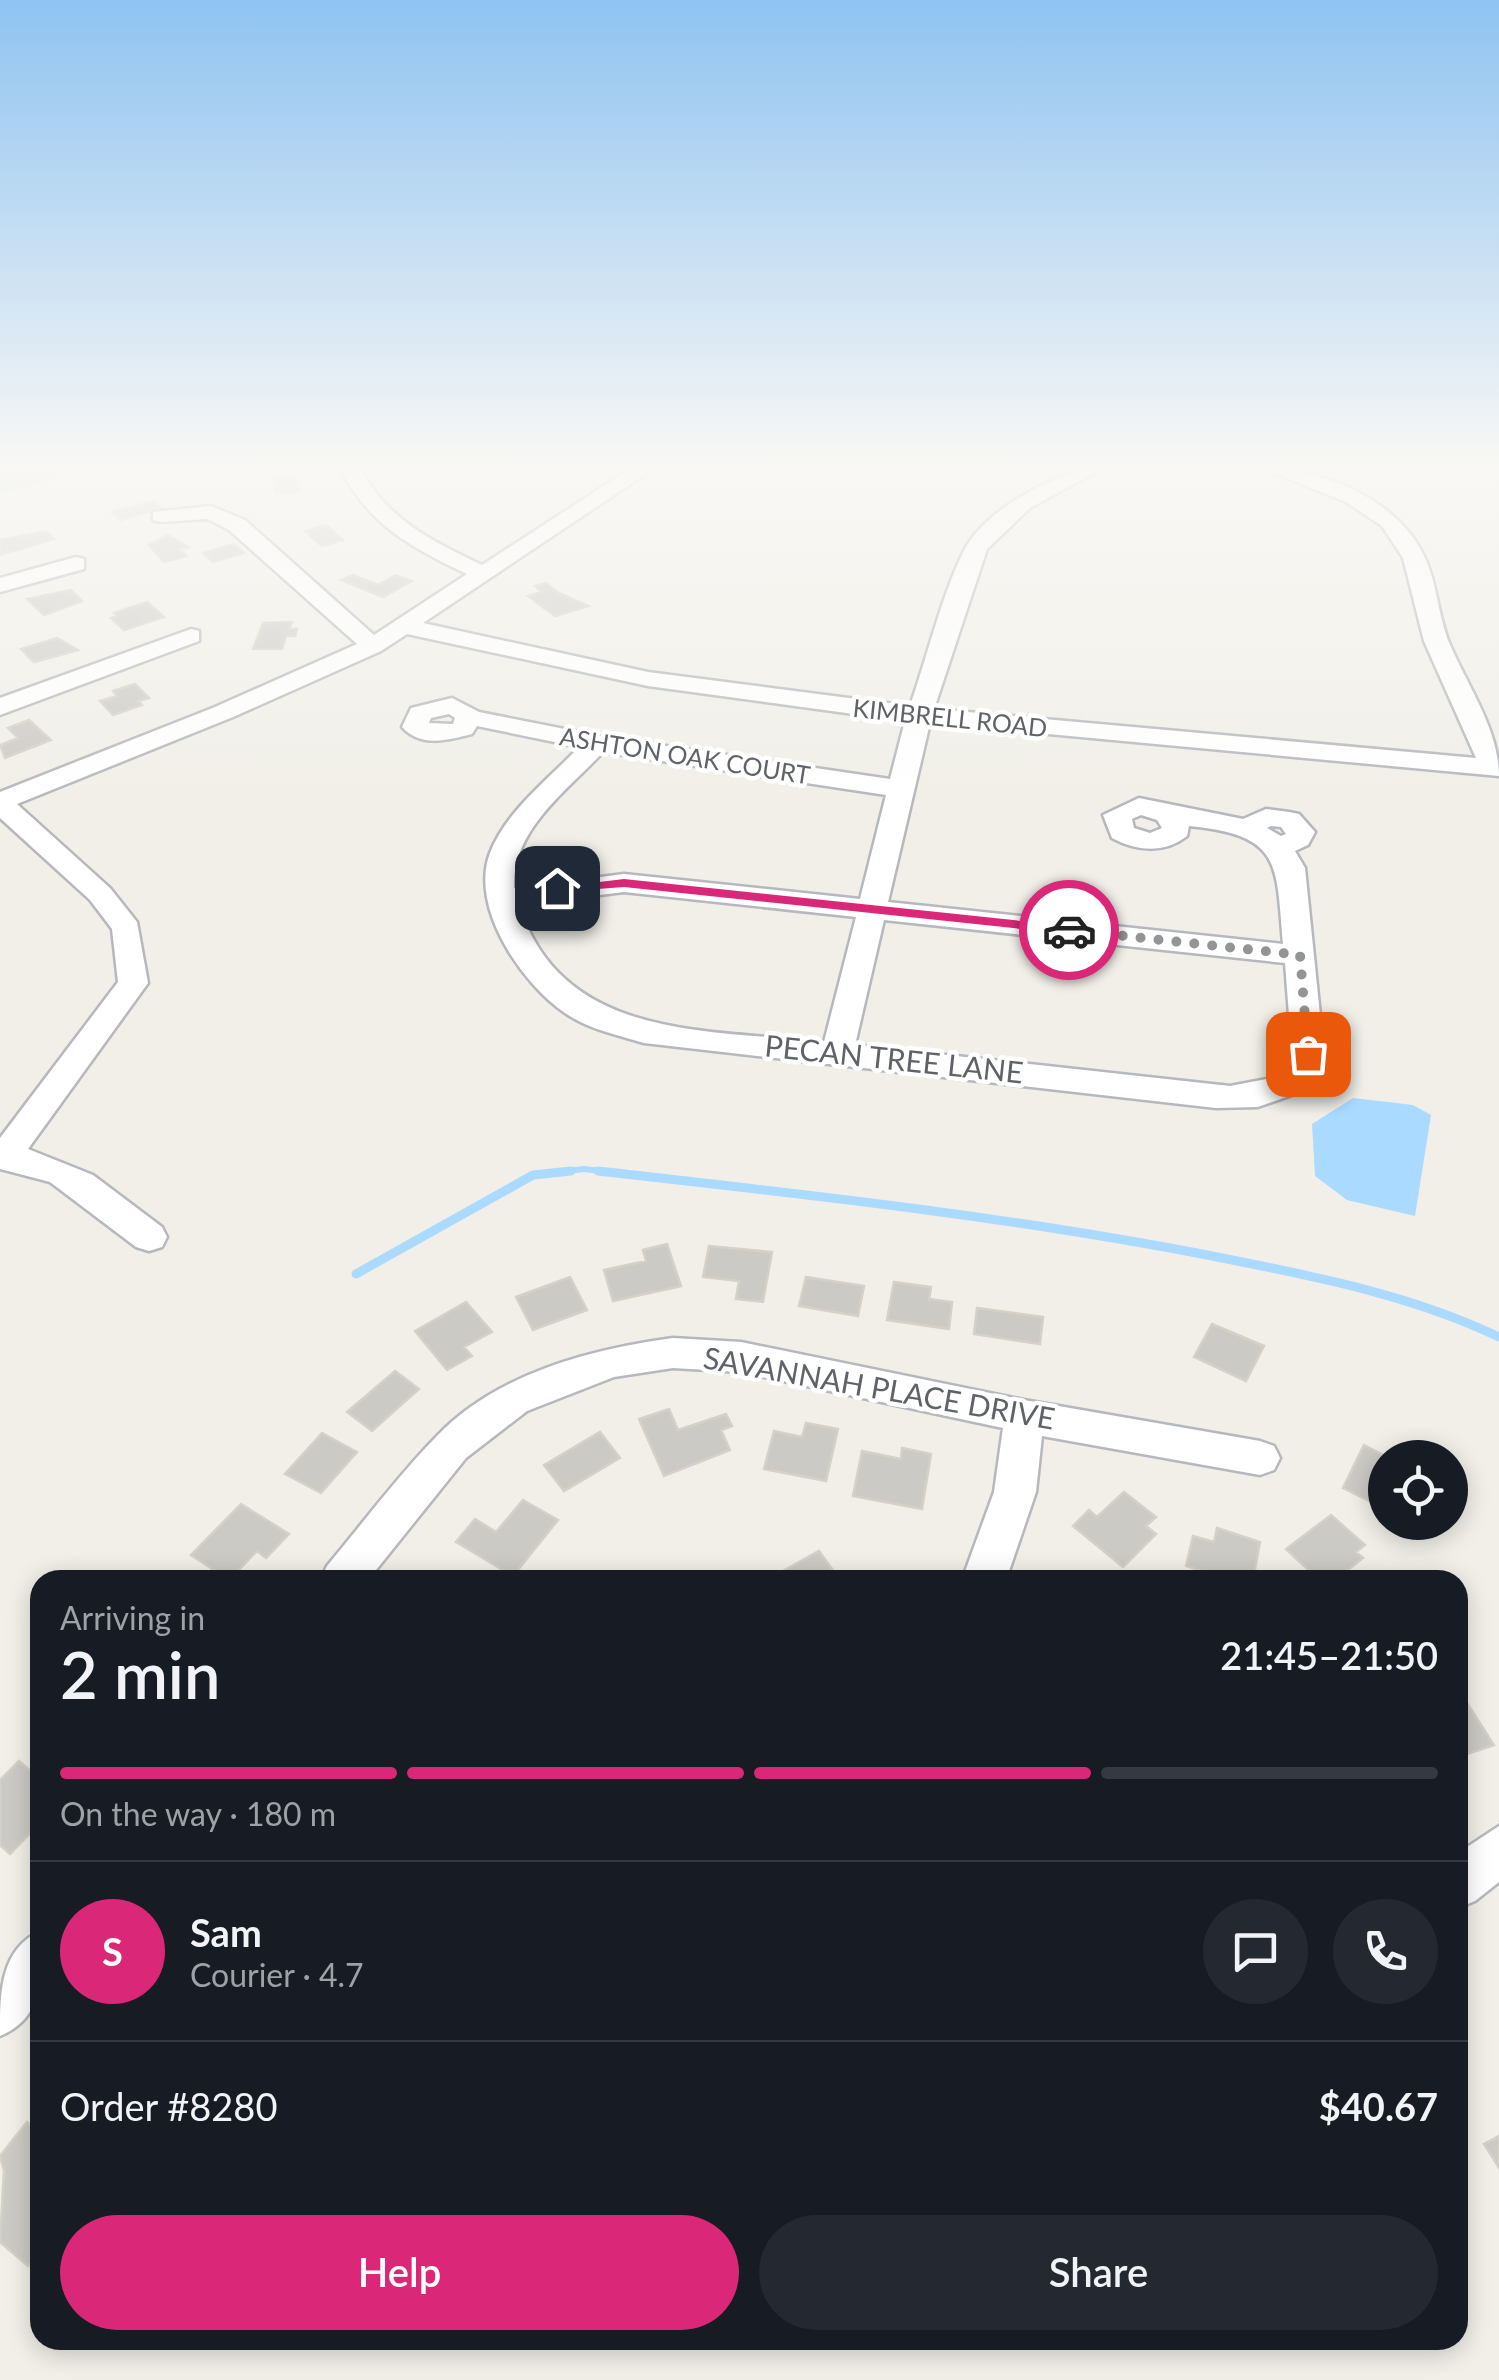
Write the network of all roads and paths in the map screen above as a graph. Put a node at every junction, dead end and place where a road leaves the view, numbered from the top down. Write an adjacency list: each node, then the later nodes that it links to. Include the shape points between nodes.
1 (299, 580): 7 (street)
2 (478, 580): 5 (street)
3 (966, 580): 9 (street)
4 (1420, 580): 12 (street, via 1436,641)
5 (407, 628): 7 (street); 9 (street, KIMBRELL ROAD, via 648,679)
6 (191, 636): 8 (street)
7 (373, 646): 14 (street)
8 (0, 707)
9 (919, 716): 12 (street, KIMBRELL ROAD); 13 (street)
10 (470, 717): 11 (street, ASHTON OAK COURT)
11 (596, 744): 13 (street, ASHTON OAK COURT); 16 (street, PECAN TREE LANE, via 504,850 498,881)
12 (1496, 768)
13 (901, 789): 17 (street)
14 (0, 802): 20 (street, via 100,894 127,928 133,982)
15 (1172, 817): 18 (street, PECAN TREE LANE, via 1206,818 1289,842)
16 (503, 899): 17 (street, via 624,883); 19 (street, PECAN TREE LANE, via 538,969 590,1014 644,1032)
17 (872, 908): 18 (street); 19 (street)
18 (1300, 955): 19 (street, PECAN TREE LANE, via 1308,1054 1298,1077 1265,1095 1226,1098)
19 (837, 1054)
20 (2, 1157): 21 (street, via 25,1158 79,1179)
21 (149, 1238)
22 (1024, 1416): 23 (street, SAVANNAH PLACE DRIVE); 24 (street, SAVANNAH PLACE DRIVE, via 741,1358 673,1353 611,1362 513,1400 452,1446); 25 (street, via 1015,1492)
23 (1260, 1458)
24 (350, 1570)
25 (988, 1570)
26 (1499, 1850): 27 (street)
27 (1468, 1876)
28 (30, 1970): 29 (street)
29 (0, 2010)

